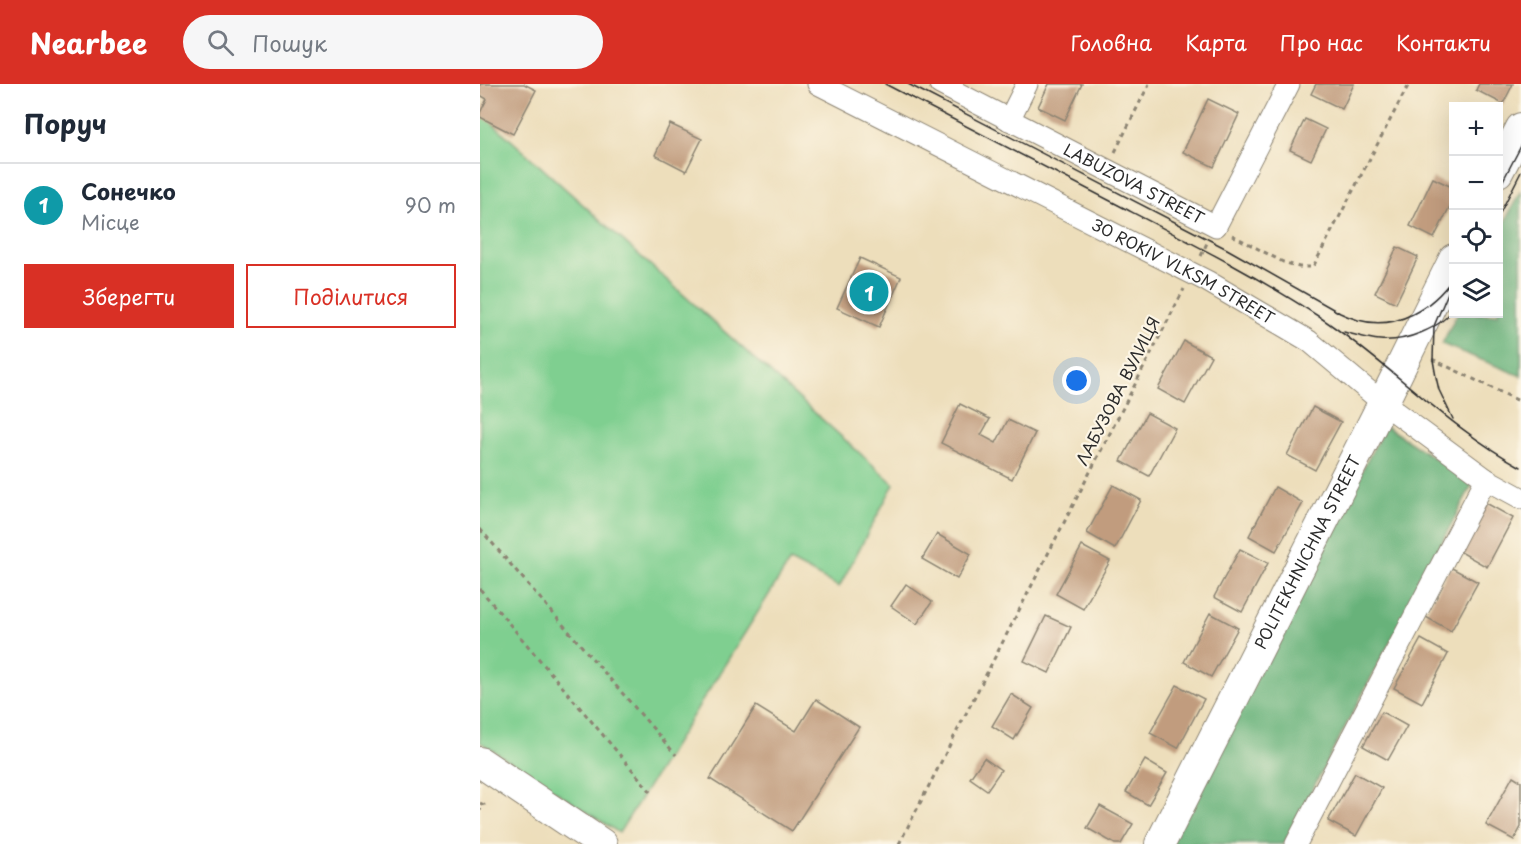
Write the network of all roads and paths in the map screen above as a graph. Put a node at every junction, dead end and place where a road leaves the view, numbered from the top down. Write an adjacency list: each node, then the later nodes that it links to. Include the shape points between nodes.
1 (818, 84): 13 (street, 30 ROKIV VLKSM STREET)
2 (940, 84): 7 (street, LABUZOVA STREET)
3 (1027, 84): 7 (street)
4 (1149, 84): 10 (path)
5 (1290, 84): 11 (street, LABUZOVA STREET)
6 (1408, 84): 11 (path, via 1313,267 1283,262)
7 (1009, 120): 10 (street, LABUZOVA STREET)
8 (1521, 128): 9 (street)
9 (1503, 162)
10 (1106, 170): 11 (street, LABUZOVA STREET)
11 (1216, 226): 13 (path, ЛАБУЗОВА ВУЛИЦЯ)
12 (1452, 264): 14 (street, POLITEKHNICHNA STREET)
13 (1192, 274): 16 (street, 30 ROKIV VLKSM STREET, via 1310,341); 27 (path, ЛАБУЗОВА ВУЛИЦЯ)
14 (1412, 343): 15 (path, via 1433,360); 16 (street, POLITEKHNICHNA STREET)
15 (1521, 402)
16 (1383, 404): 17 (street, 30 ROKIV VLKSM STREET); 28 (street, POLITEKHNICHNA STREET)
17 (1485, 480): 18 (street, 30 ROKIV VLKSM STREET); 29 (street)
18 (1521, 498)
19 (480, 529): 21 (path)
20 (480, 589): 23 (path)
21 (676, 755)
22 (480, 762): 26 (street)
23 (651, 792)
24 (480, 803): 25 (path, via 484,805)
25 (480, 810)
26 (602, 844)
27 (899, 844)
28 (1160, 844)
29 (1296, 844)

